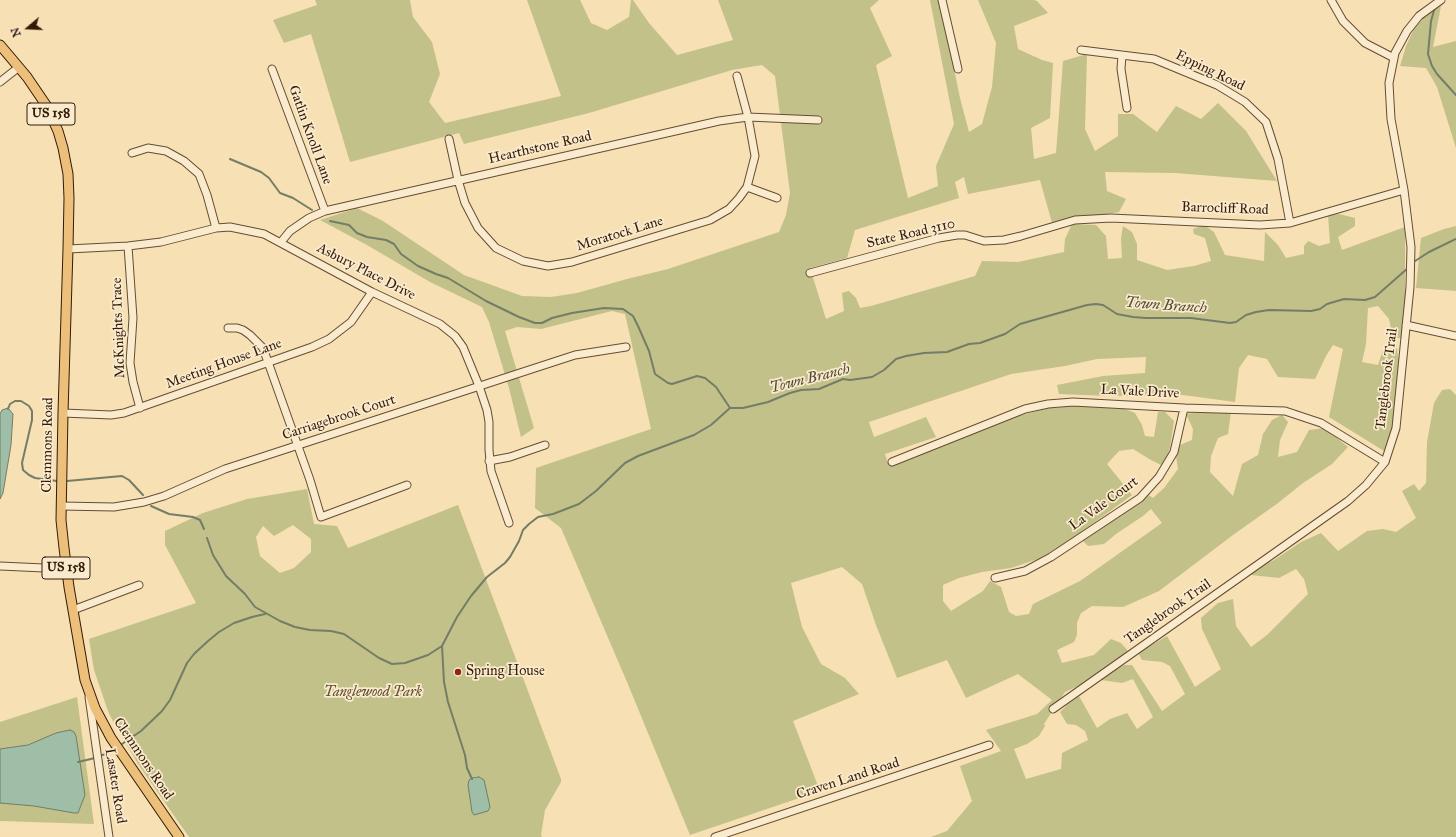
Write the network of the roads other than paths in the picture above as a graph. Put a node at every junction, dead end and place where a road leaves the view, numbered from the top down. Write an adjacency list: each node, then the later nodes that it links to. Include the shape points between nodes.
1 (942, 0): 10 (street)
2 (1331, 0): 7 (street, via 1343,21 1365,44)
3 (1441, 0): 7 (street, Tanglebrook Trail, via 1413,22)
4 (0, 45): 8 (main road, Clemmons Road / US 158)
5 (1081, 50): 6 (street, Epping Road)
6 (1122, 55): 13 (street, via 1121,69); 23 (street, Epping Road, via 1154,58 1217,85 1245,102 1266,122 1278,159)
7 (1394, 58): 20 (street, Tanglebrook Trail, via 1389,83 1391,119)
8 (19, 67): 12 (street); 28 (main road, Clemmons Road / US 158, via 46,105 63,148 69,184)
9 (272, 69): 22 (street, Gatlin Knoll Lane)
10 (958, 69)
11 (737, 76): 14 (street, Moratock Lane)
12 (0, 82)
13 (1127, 108)
14 (748, 117): 15 (street, Hearthstone Road); 18 (street, Hearthstone Road, via 719,121); 19 (street, Moratock Lane, via 755,156)
15 (818, 120)
16 (449, 139): 18 (street, Moratock Lane)
17 (132, 153): 24 (street, via 148,148 166,151 184,161 199,174)
18 (458, 180): 19 (street, Moratock Lane, via 465,203 478,228 496,248 523,261 548,266 572,262 710,220 729,209); 22 (street, Hearthstone Road)
19 (747, 187): 21 (street)
20 (1404, 190): 23 (street, Barrocliff Road); 31 (street, Tanglebrook Trail, via 1411,247)
21 (777, 198)
22 (325, 211): 26 (street, Hearthstone Road, via 290,231)
23 (1290, 223): 25 (street, Barrocliff Road, via 1260,225 1111,218 1075,220)
24 (216, 228): 26 (street, Asbury Place Drive, via 230,227 264,234); 27 (street, Asbury Place Drive, via 161,242)
25 (1041, 230): 29 (street, State Road 3110, via 1004,240 984,241 957,235 939,238)
26 (281, 242): 30 (street, Asbury Place Drive)
27 (128, 246): 28 (street, Asbury Place Drive); 37 (street, McKnights Trace, via 133,318 130,363)
28 (68, 249): 39 (main road, Clemmons Road / US 158)
29 (810, 273)
30 (372, 292): 35 (street, Meeting House Lane, via 351,322 329,339); 36 (street, Asbury Place Drive, via 440,324 455,336 463,347)
31 (1406, 325): 33 (street); 44 (street, Tanglebrook Trail, via 1396,428)
32 (228, 328): 35 (street, via 237,328 250,335 263,348)
33 (1456, 336)
34 (626, 347): 36 (street, Carriagebrook Court, via 575,355)
35 (268, 362): 37 (street, Meeting House Lane); 40 (street)
36 (479, 386): 40 (street, Carriagebrook Court); 42 (street, Asbury Place Drive, via 489,422)
37 (140, 408): 39 (street, Meeting House Lane, via 111,415)
38 (1184, 408): 43 (street, La Vale Drive, via 1073,402 1048,404 1025,409); 44 (street, La Vale Drive, via 1285,411 1321,423); 50 (street, La Vale Court, via 1174,452 1160,476 1140,498 1051,557 1025,571)
39 (63, 414): 46 (main road, Clemmons Road / US 158)
40 (296, 445): 45 (street, via 321,517); 46 (street, Carriagebrook Court, via 225,469 144,502 114,507)
41 (545, 445): 42 (street)
42 (489, 461): 47 (street, Asbury Place Drive)
43 (892, 462)
44 (1385, 462): 54 (street, Tanglebrook Trail, via 1366,485 1348,501)
45 (407, 485)
46 (61, 506): 49 (main road, Clemmons Road / US 158)
47 (509, 523)
48 (0, 566): 49 (street)
49 (66, 568): 52 (main road, Clemmons Road / US 158)
50 (995, 578)
51 (139, 585): 52 (street)
52 (73, 610): 53 (main road, Clemmons Road / US 158)
53 (88, 692): 56 (street, Lasater Road); 57 (main road, Clemmons Road / US 158, via 111,738)
54 (1054, 709)
55 (989, 745): 58 (street, Craven Land Road)
56 (109, 837)
57 (179, 837)
58 (715, 837)

